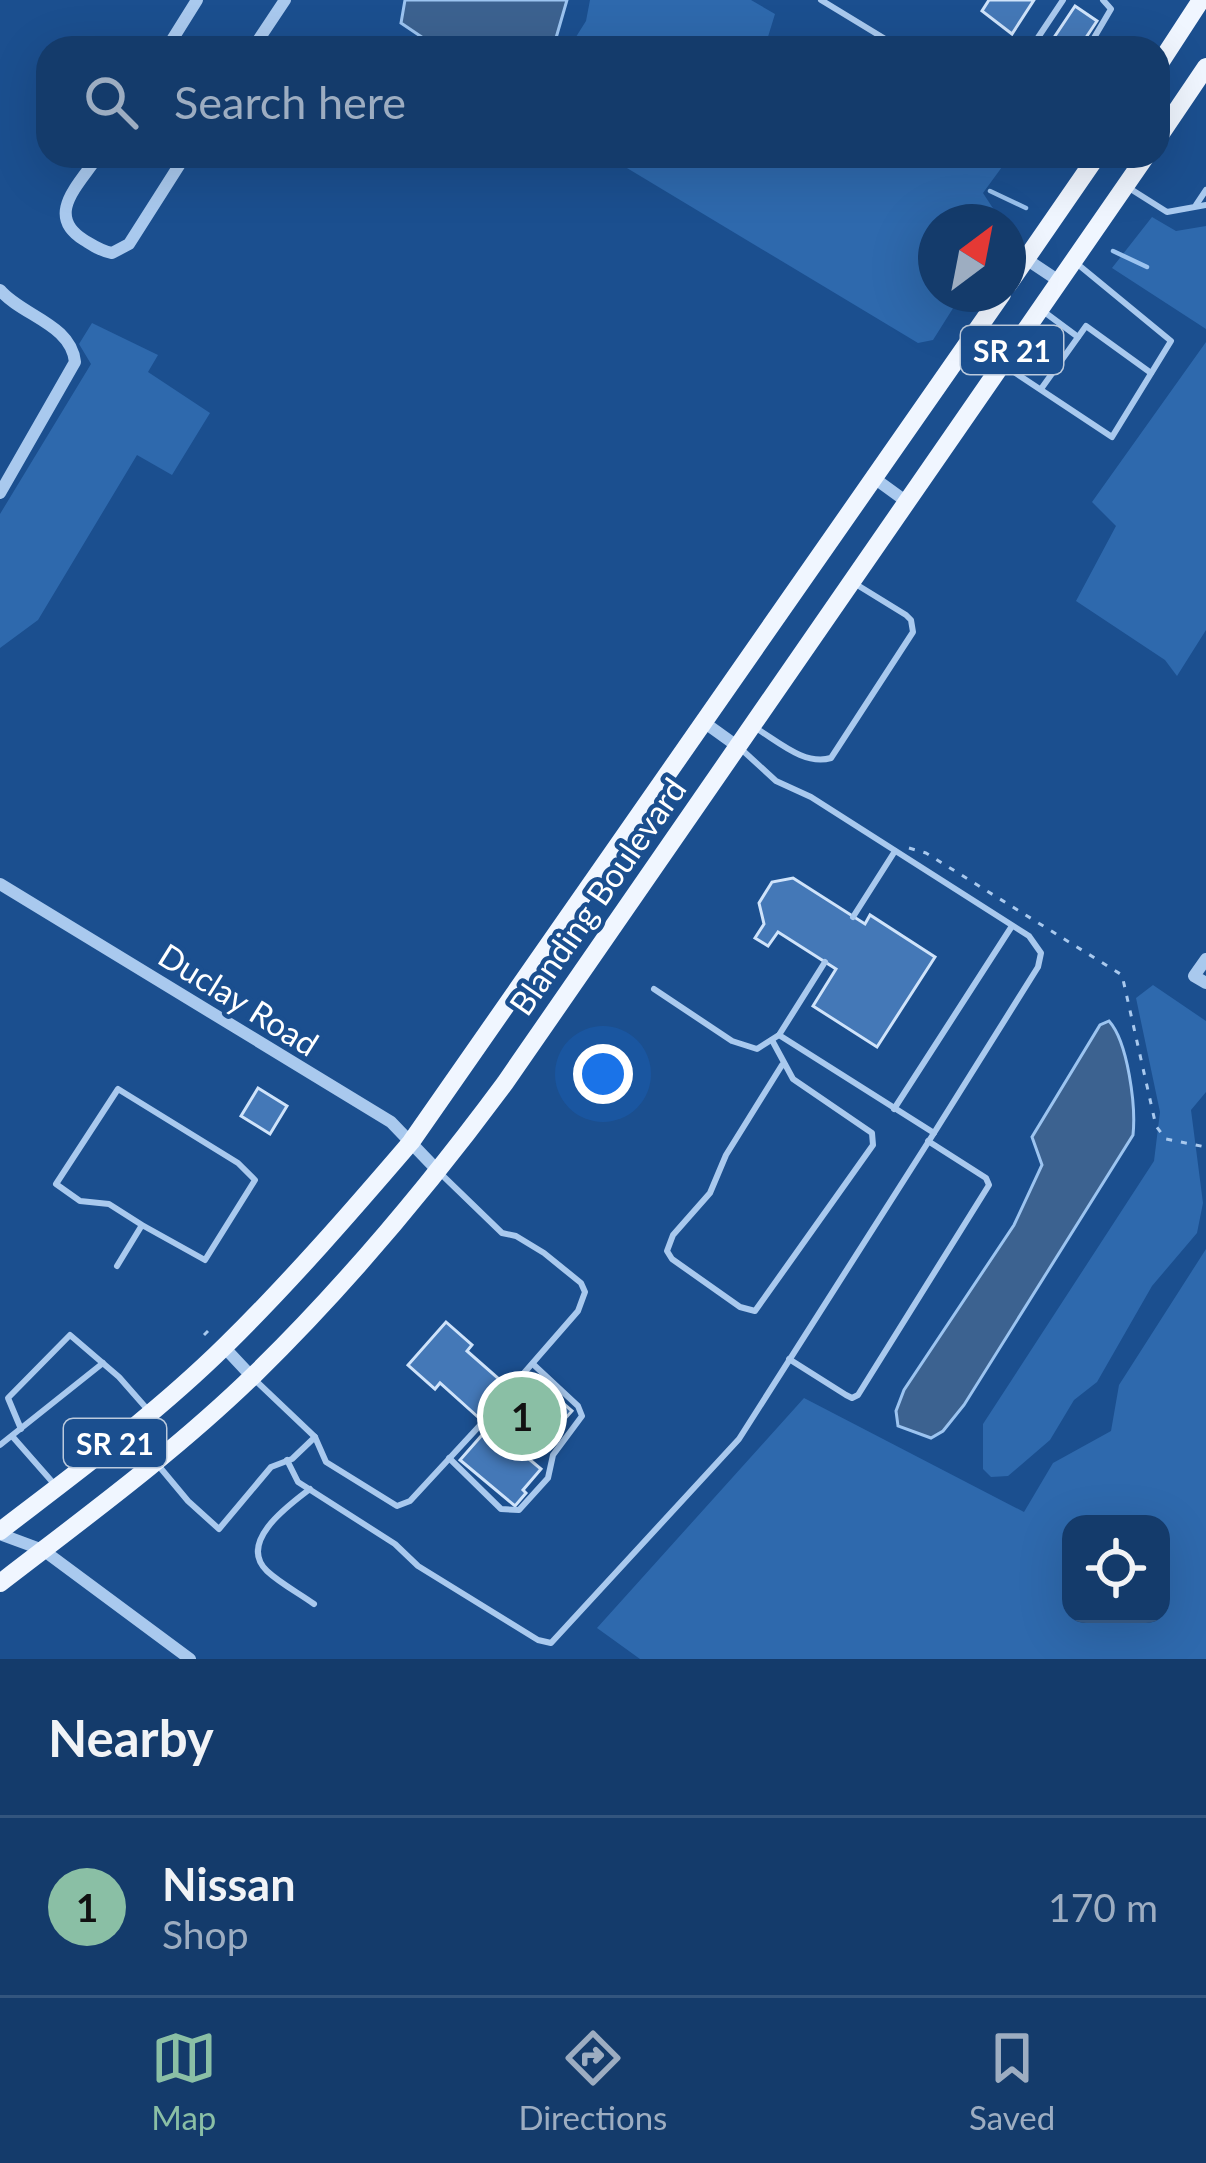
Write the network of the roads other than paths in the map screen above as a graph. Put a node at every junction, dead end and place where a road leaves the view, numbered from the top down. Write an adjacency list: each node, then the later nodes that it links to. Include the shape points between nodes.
1 (197, 0): 7 (street)
2 (285, 0): 8 (street)
3 (821, 0): 9 (lane)
4 (1063, 0): 10 (lane)
5 (1103, 0): 11 (lane, via 1110,15)
6 (1201, 0): 12 (main road)
7 (174, 36)
8 (261, 36)
9 (880, 36)
10 (1038, 36)
11 (1096, 36)
12 (1170, 48)
13 (1206, 67): 14 (main road)
14 (1170, 120)
15 (90, 168): 16 (street, via 63,219 112,253 129,244)
16 (177, 168)
17 (1082, 168): 23 (main road, SR 21)
18 (1138, 168): 19 (main road, Blanding Boulevard / SR 21)
19 (1126, 186): 22 (lane, via 1167,212); 24 (main road, Blanding Boulevard / SR 21)
20 (1206, 190): 22 (lane)
21 (1206, 205): 22 (lane)
22 (1194, 208)
23 (1026, 259): 25 (street)
24 (1073, 261): 25 (main road, Blanding Boulevard / SR 21); 31 (lane, via 1171,341)
25 (1059, 281): 27 (main road, Blanding Boulevard / SR 21)
26 (0, 290): 34 (street, via 74,351)
27 (1040, 309): 29 (lane); 30 (main road, Blanding Boulevard / SR 21)
28 (989, 312): 33 (main road, Blanding Boulevard / SR 21)
29 (1078, 337): 31 (lane, via 1086,326); 32 (lane)
30 (1002, 364): 32 (lane); 35 (main road, Blanding Boulevard / SR 21)
31 (1151, 373): 32 (lane, via 1112,437)
32 (1038, 387)
33 (874, 478): 35 (street); 37 (main road, Blanding Boulevard / SR 21)
34 (0, 493)
35 (907, 502): 36 (main road, Blanding Boulevard / SR 21)
36 (851, 582): 38 (main road, Blanding Boulevard / SR 21); 38 (lane, via 906,615 913,632 831,758 805,758)
37 (705, 724): 39 (street); 54 (main road, Blanding Boulevard / SR 21)
38 (752, 725): 39 (main road, Blanding Boulevard / SR 21)
39 (737, 746): 40 (lane, via 776,781); 55 (main road, Blanding Boulevard / SR 21)
40 (896, 851): 43 (lane); 44 (lane)
41 (5, 886): 42 (lane); 54 (street, Duclay Road, via 391,1122)
42 (0, 904)
43 (854, 916)
44 (1012, 926): 51 (lane); 52 (lane, via 1036,942 1041,959)
45 (1206, 959): 47 (street, via 1194,976)
46 (825, 962): 49 (lane)
47 (1206, 983)
48 (654, 989): 49 (lane, via 740,1044 757,1049)
49 (776, 1039): 50 (lane); 51 (lane)
50 (782, 1065): 50 (lane, via 872,1133 873,1144 755,1311 667,1251)
51 (894, 1108): 52 (lane)
52 (934, 1133): 53 (lane)
53 (928, 1141): 59 (lane); 59 (lane, via 988,1185 858,1395)
54 (411, 1142): 55 (street, Duclay Road); 58 (main road, Blanding Boulevard / SR 21)
55 (439, 1172): 61 (lane, via 502,1232 580,1283 583,1303); 62 (main road, Blanding Boulevard / SR 21)
56 (142, 1225): 56 (lane, via 205,1260 255,1178 118,1089 56,1184); 57 (lane)
57 (117, 1266)
58 (224, 1347): 62 (street); 64 (main road, Blanding Boulevard / SR 21)
59 (789, 1359): 74 (lane, via 739,1439 551,1643 418,1566)
60 (103, 1363): 64 (lane); 66 (lane); 66 (lane, via 70,1335 8,1398)
61 (533, 1364): 63 (lane); 70 (lane, via 582,1416 528,1501 502,1509)
62 (252, 1377): 68 (lane); 72 (main road, Blanding Boulevard / SR 21)
63 (510, 1390)
64 (150, 1413): 73 (main road, Blanding Boulevard / SR 21)
65 (483, 1422): 70 (lane)
66 (21, 1430): 67 (lane)
67 (12, 1436): 69 (lane); 73 (lane)
68 (315, 1437): 70 (lane, via 326,1462 397,1507); 71 (lane)
69 (0, 1445)
70 (449, 1458)
71 (287, 1460): 72 (lane, via 271,1467 219,1529); 74 (lane)
72 (156, 1462): 77 (main road, Blanding Boulevard / SR 21)
73 (57, 1487): 75 (main road, Blanding Boulevard / SR 21)
74 (310, 1490): 79 (lane, via 266,1529 259,1557)
75 (9, 1515): 76 (main road, Blanding Boulevard / SR 21)
76 (0, 1533): 77 (street)
77 (43, 1550): 78 (main road, Blanding Boulevard / SR 21); 80 (street)
78 (0, 1583)
79 (314, 1604)
80 (190, 1659)

